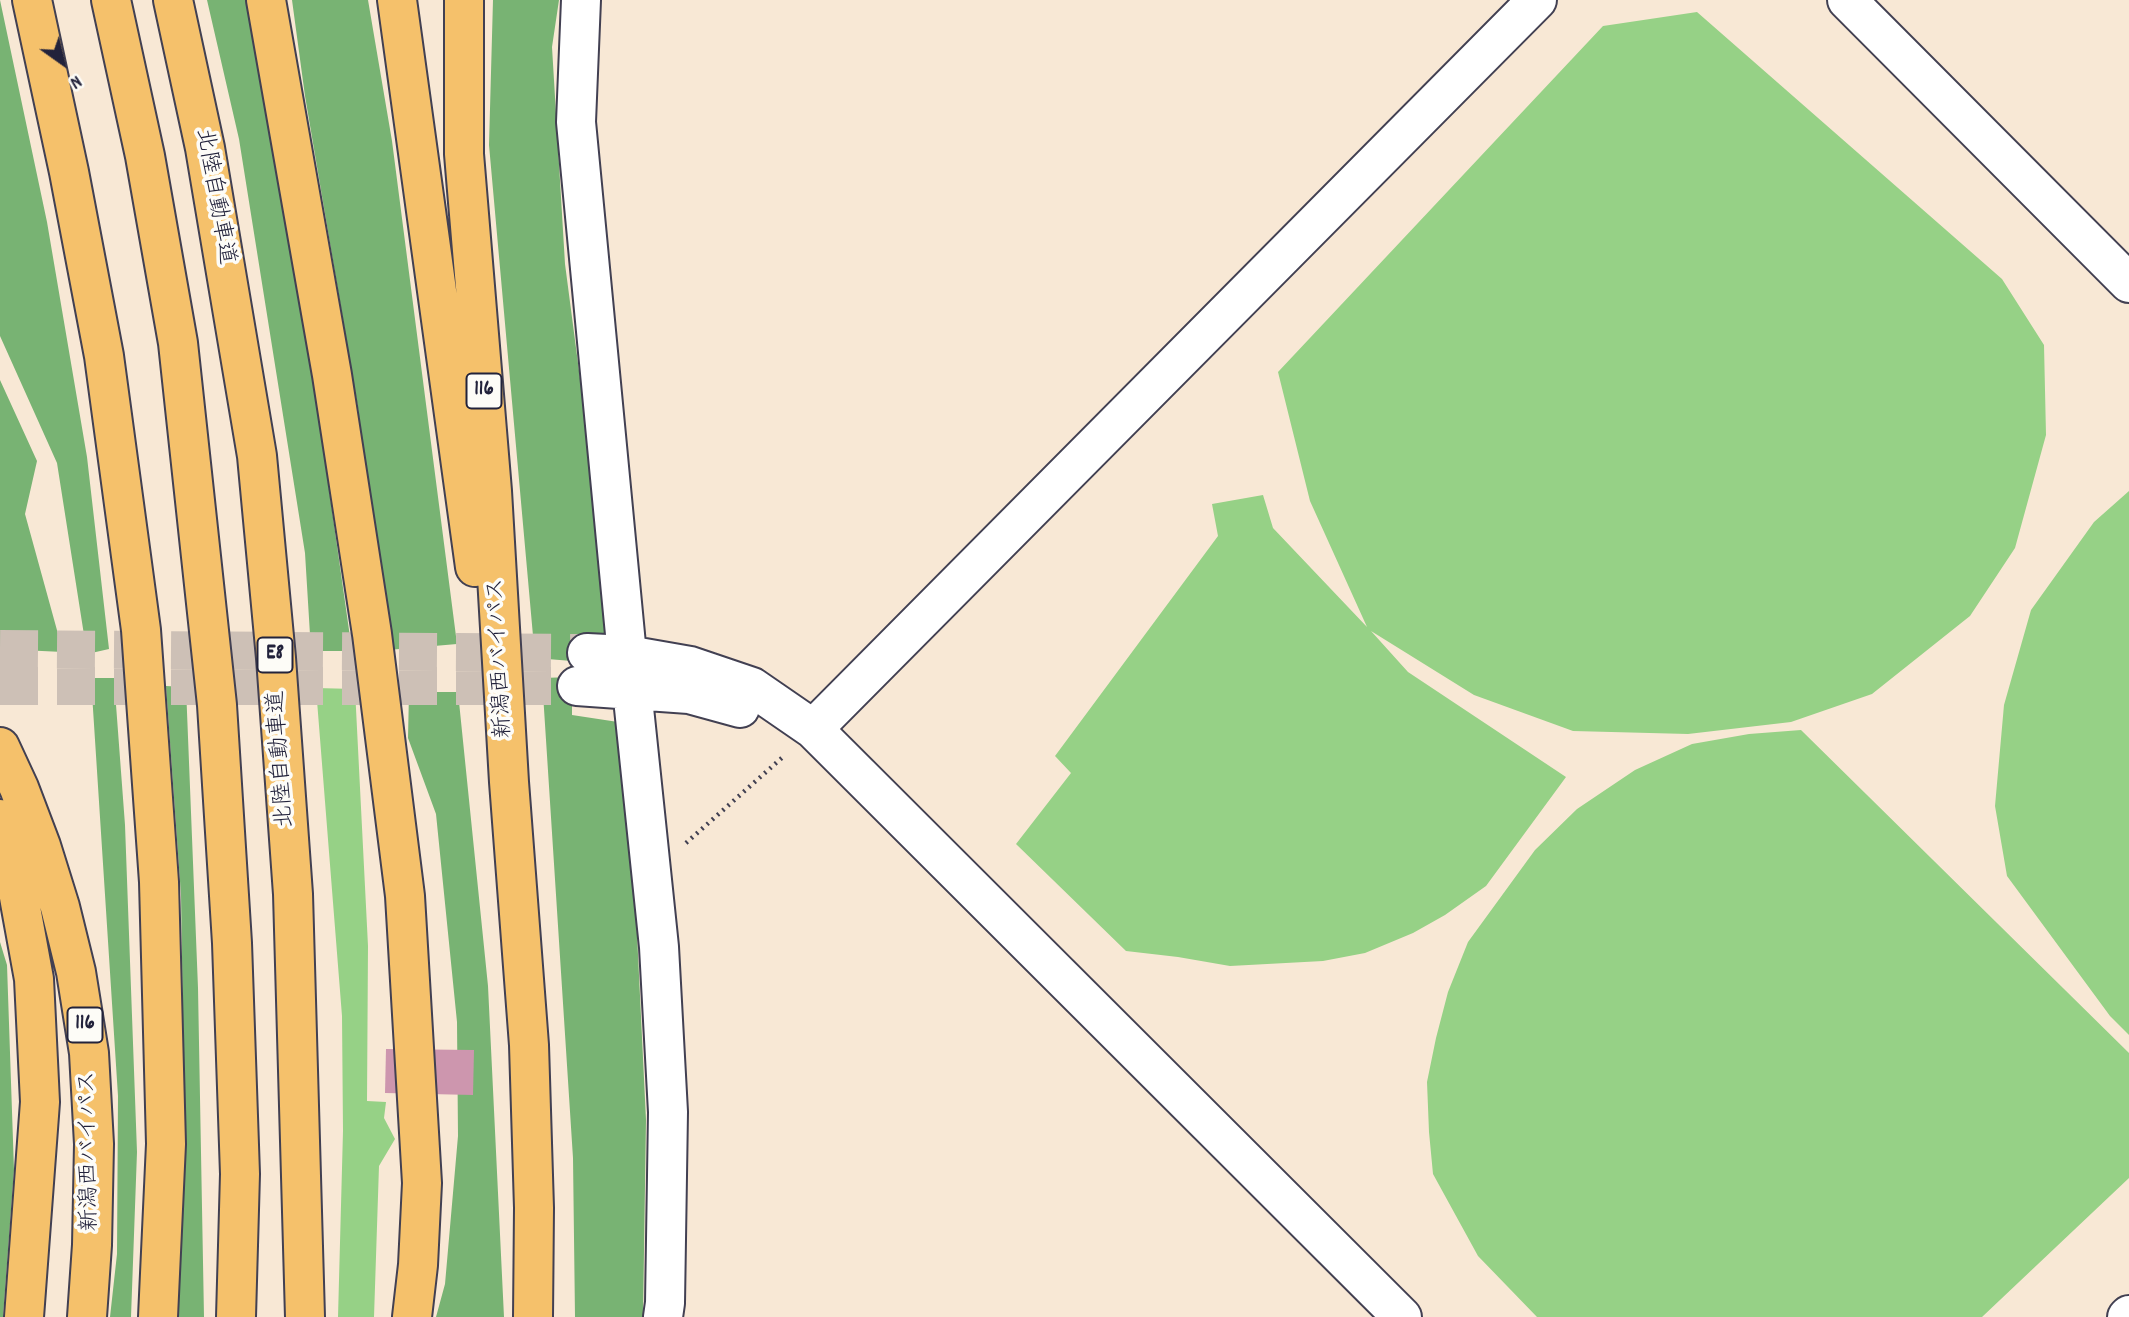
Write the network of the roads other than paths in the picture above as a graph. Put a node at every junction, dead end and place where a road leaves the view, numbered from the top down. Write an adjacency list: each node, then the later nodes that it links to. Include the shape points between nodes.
1 (32, 0): 19 (highway, via 104,356 141,630 159,883 166,1144)
2 (111, 0): 20 (highway, via 178,343 217,705 240,1174)
3 (173, 0): 21 (highway, 北陸自動車道 / E8, via 205,148 257,456 293,894)
4 (266, 0): 22 (highway, via 332,375 372,634 405,896 422,1183)
5 (397, 0): 15 (highway, via 466,511)
6 (464, 0): 15 (highway, 新潟西バイパス / 116, via 464,154 492,491)
7 (580, 0): 12 (street, via 576,122)
8 (1537, 0): 13 (street)
9 (1847, 0): 10 (street)
10 (2129, 283)
11 (582, 669): 12 (street)
12 (629, 672): 13 (street, via 690,666 752,687); 24 (street, via 659,947 668,1112)
13 (813, 729): 25 (street)
14 (0, 747): 18 (highway, 新潟西バイパス / 116, via 41,846 60,907 89,1053 94,1144)
15 (509, 782): 23 (highway, 新潟西バイパス / 116, via 529,1045)
16 (0, 818): 17 (highway, via 34,979 40,1102)
17 (24, 1317)
18 (87, 1317)
19 (159, 1317)
20 (236, 1317)
21 (305, 1317)
22 (412, 1317)
23 (533, 1317)
24 (663, 1317)
25 (1402, 1317)

